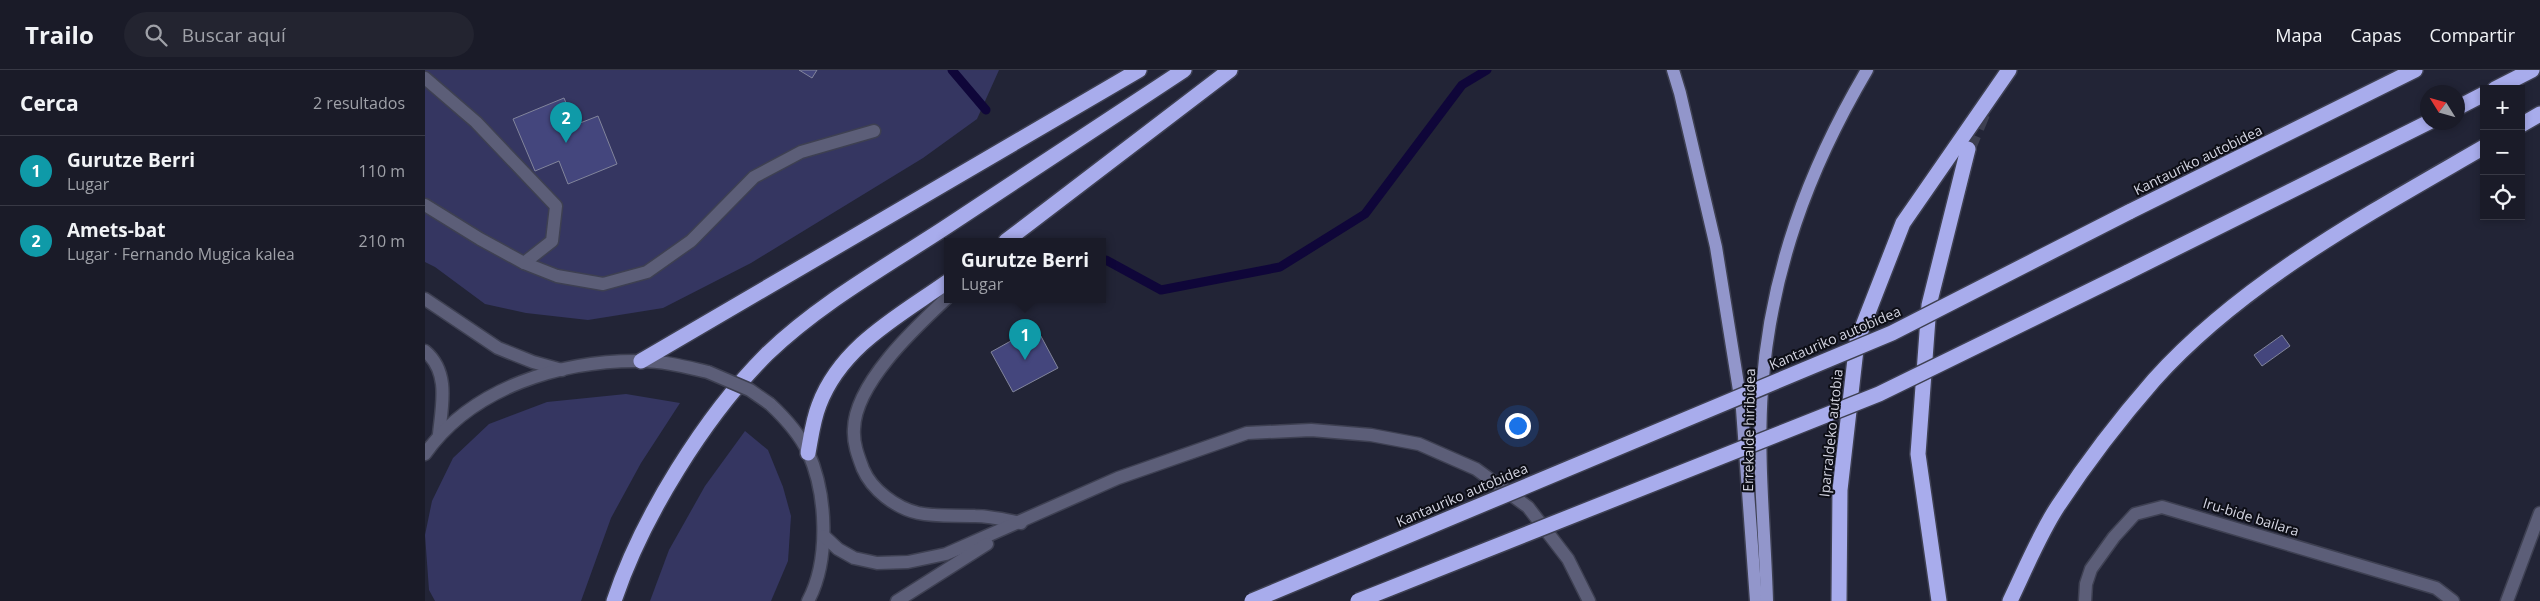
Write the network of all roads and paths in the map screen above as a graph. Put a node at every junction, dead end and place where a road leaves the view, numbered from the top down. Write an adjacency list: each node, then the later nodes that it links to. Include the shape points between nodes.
1 (1139, 70): 26 (highway)
2 (1184, 70): 34 (highway, via 853,286 801,324 767,355 725,402 670,484 642,536)
3 (1230, 70): 20 (highway)
4 (1673, 70): 40 (main road, via 1716,247 1742,409)
5 (1867, 70): 41 (main road, Errekalde hiribidea, via 1821,156 1797,213 1771,312 1762,390)
6 (2009, 70): 42 (highway, Iparraldeko autobia, via 1903,223 1857,341 1840,490)
7 (2415, 70): 37 (highway, Kantauriko autobidea, bridge, via 1892,333)
8 (2532, 70): 10 (highway)
9 (425, 78): 21 (street, via 476,122 556,206 552,241)
10 (2503, 85)
11 (2480, 96): 12 (highway)
12 (2465, 104)
13 (2540, 114): 14 (highway)
14 (2525, 123)
15 (2420, 126): 38 (highway, bridge, via 1879,394)
16 (874, 131): 21 (street, via 801,152 753,177 691,241 647,272 603,284 557,276)
17 (1968, 149): 43 (highway, via 1929,304 1918,454)
18 (2480, 149): 44 (highway, via 2361,218 2283,269 2199,337 2155,379 2101,444 2057,508)
19 (425, 205): 21 (street)
20 (1012, 238)
21 (524, 263)
22 (944, 284): 30 (highway, via 864,341 843,363 819,405)
23 (425, 299): 27 (street, via 498,348)
24 (944, 301): 32 (street, via 907,335 868,388 858,409 854,428 856,453 866,475 880,493 918,513)
25 (425, 351): 28 (street, via 440,371 444,391)
26 (641, 361): 27 (street); 30 (street, bridge, via 708,372 750,390 770,404 799,436)
27 (562, 370): 28 (street, via 509,386 471,407)
28 (439, 434): 29 (street)
29 (425, 454)
30 (809, 454): 33 (street, via 819,488)
31 (2540, 513): 47 (street)
32 (1021, 522): 33 (street, via 946,554 908,562 854,558); 36 (street); 39 (street, via 1118,478 1247,433 1311,430 1371,435 1419,444 1476,469 1529,506 1568,559)
33 (824, 536): 35 (street, via 821,565)
34 (614, 601)
35 (808, 601)
36 (897, 601)
37 (1252, 601)
38 (1358, 601)
39 (1589, 601)
40 (1756, 601)
41 (1767, 601)
42 (1839, 601)
43 (1939, 601)
44 (2010, 601)
45 (2085, 601): 46 (street, Iru-bide bailara, via 2091,569 2114,537 2135,514 2162,507 2436,588)
46 (2453, 601)
47 (2507, 601)

